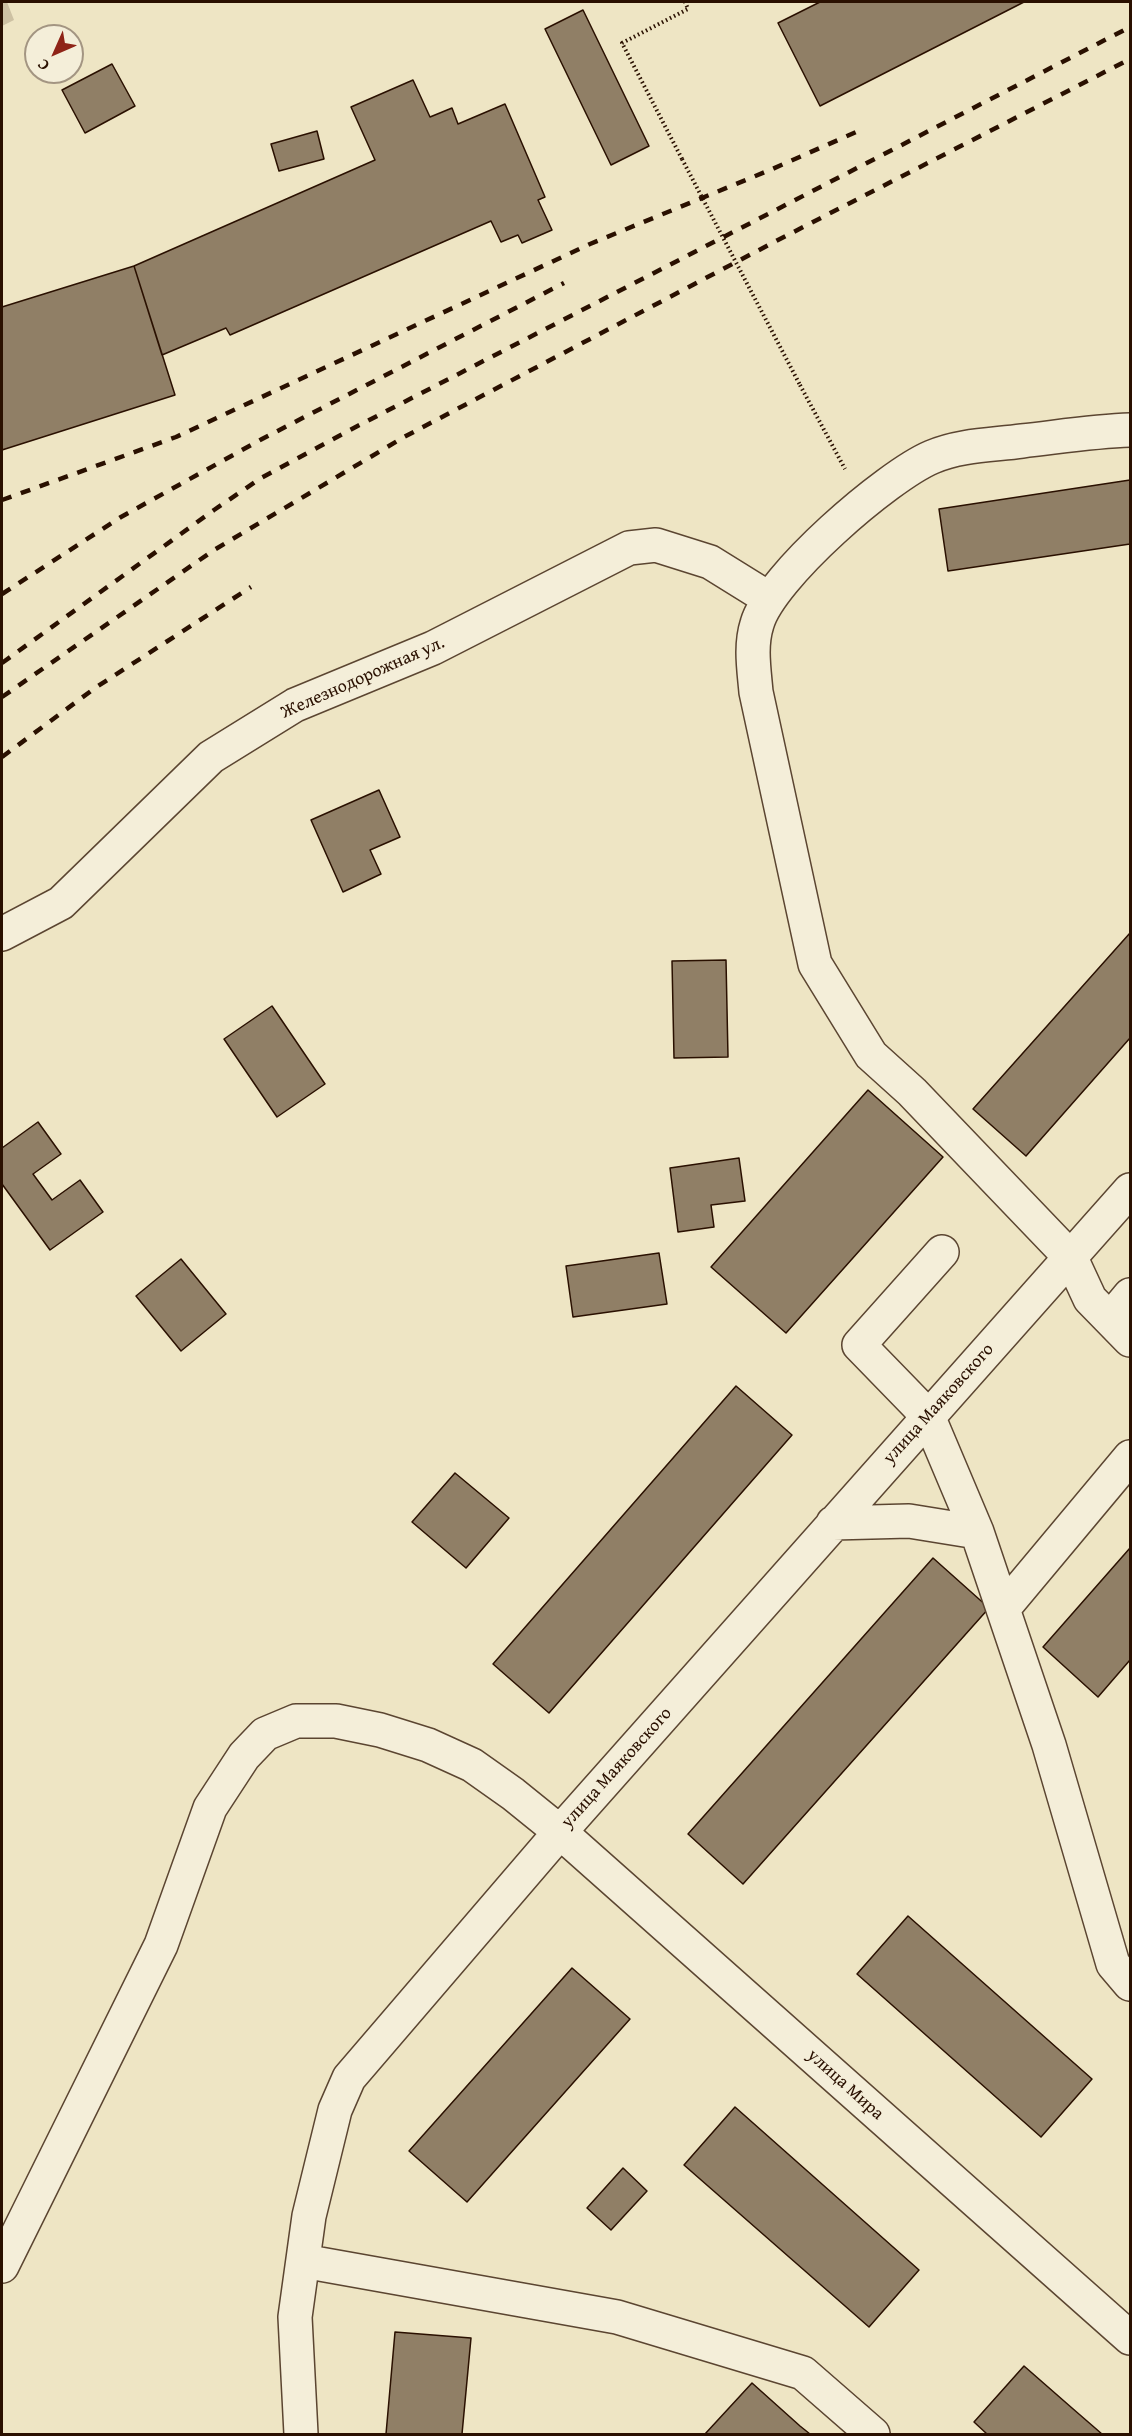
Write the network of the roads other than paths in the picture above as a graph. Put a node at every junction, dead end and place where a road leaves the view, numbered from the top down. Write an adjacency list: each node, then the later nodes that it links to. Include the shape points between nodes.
1 (1131, 430): 2 (street, via 962,448 933,457 909,469 844,519)
2 (777, 588): 3 (street, Железнодорожная ул., via 656,545 629,548 433,648 296,705 211,757 61,903); 6 (street, via 757,623 752,652 756,692 815,964 871,1055 912,1092)
3 (2, 934)
4 (1131, 1190): 6 (street, улица Маяковского)
5 (942, 1252): 8 (street, via 859,1345)
6 (1071, 1258): 7 (street, via 1090,1299); 8 (street, улица Маяковского)
7 (1124, 1318)
8 (928, 1416): 10 (street, улица Маяковского); 11 (street)
9 (1131, 1457): 12 (street)
10 (833, 1524): 11 (street, via 909,1521); 13 (street, улица Маяковского)
11 (977, 1532): 12 (street)
12 (1003, 1609): 14 (street, via 1049,1745 1113,1964)
13 (560, 1832): 15 (street, улица Маяковского, via 349,2078 335,2110 309,2216); 16 (street, улица Мира, via 472,1765 428,1745 336,1721 296,1721 265,1734 244,1756 210,1808 161,1945); 17 (street, улица Мира)
14 (1131, 1984)
15 (303, 2261): 18 (street, улица Маяковского, via 295,2317); 19 (street, via 617,2317 803,2373)
16 (2, 2266)
17 (1131, 2338)
18 (301, 2434)
19 (873, 2434)

